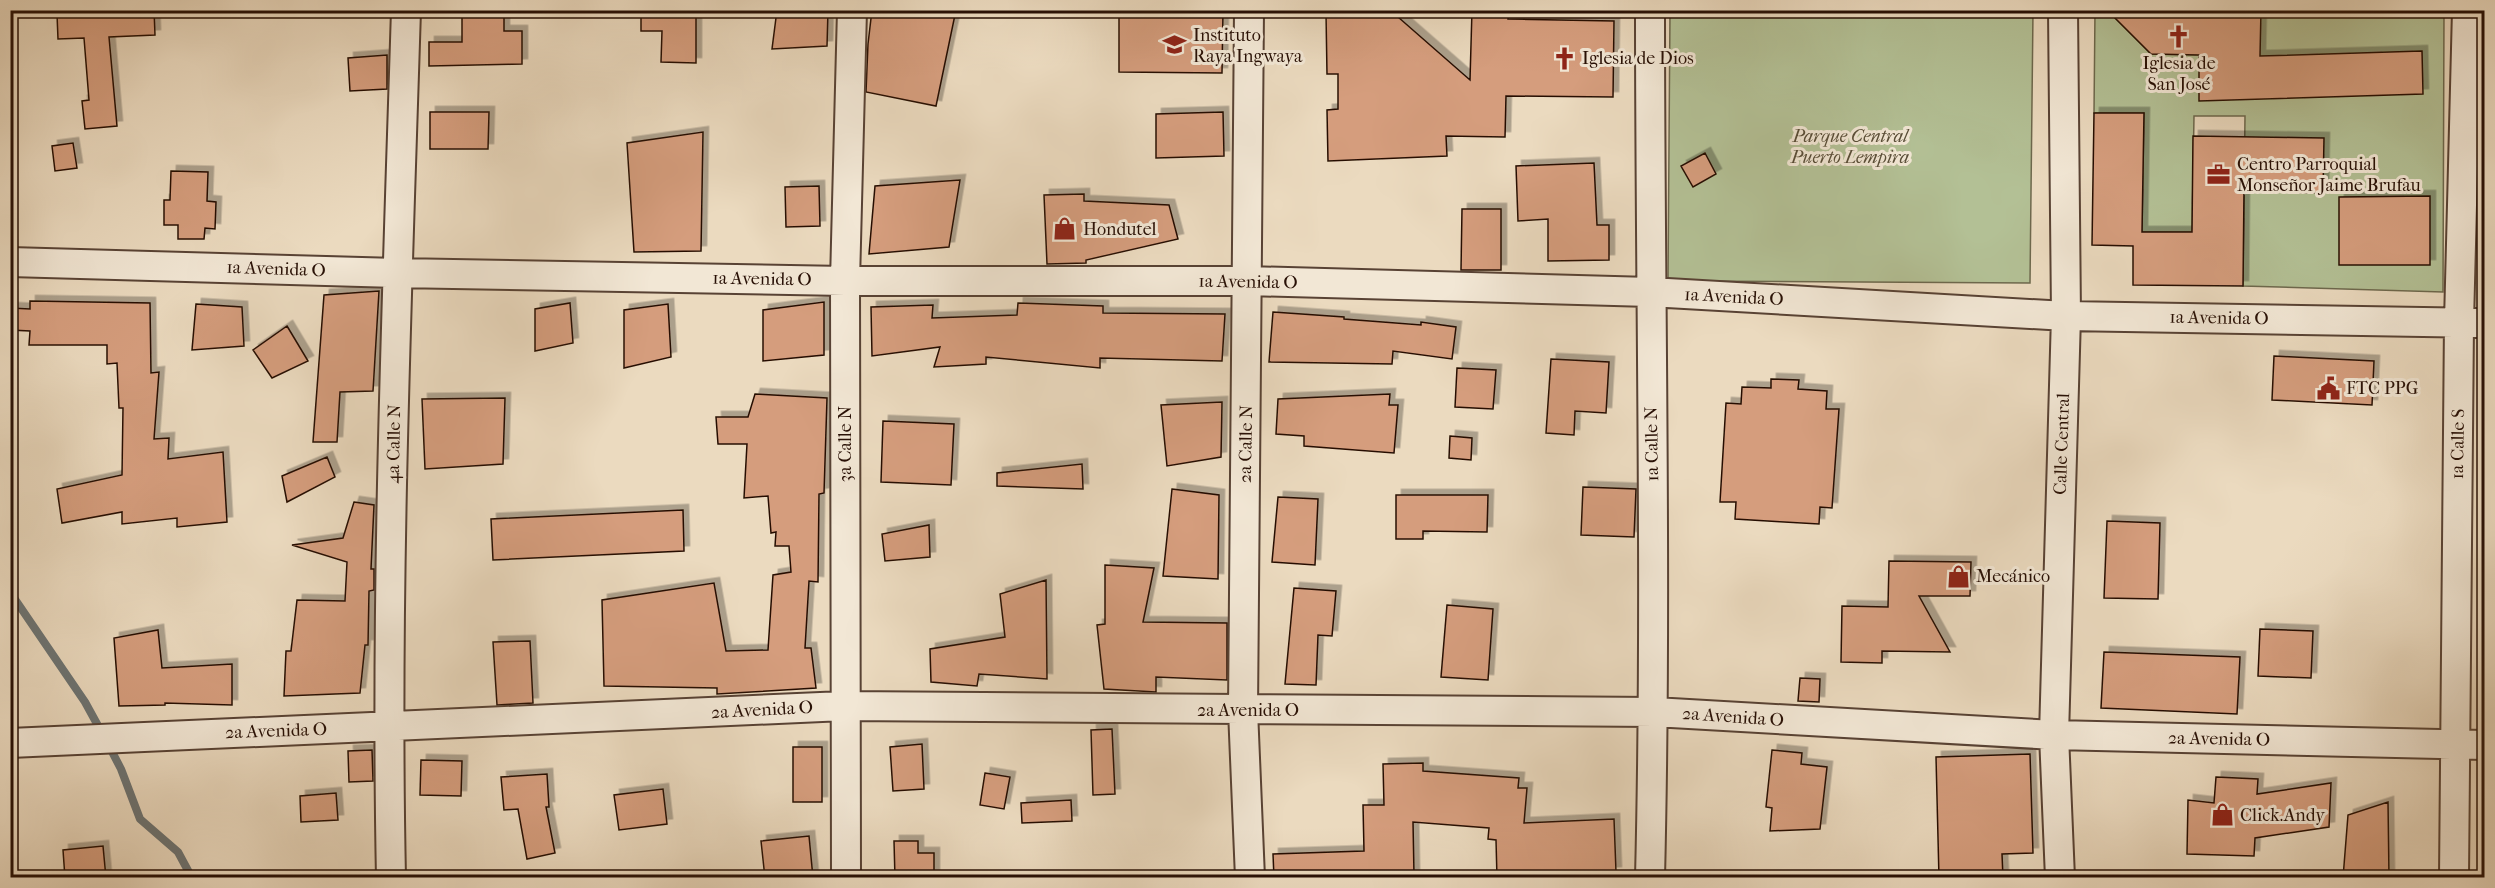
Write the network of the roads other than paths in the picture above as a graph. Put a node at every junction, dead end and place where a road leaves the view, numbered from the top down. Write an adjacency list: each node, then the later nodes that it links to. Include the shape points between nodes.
1 (406, 10): 8 (street, 4a Calle N)
2 (852, 10): 9 (street, 3a Calle N)
3 (1249, 10): 10 (street, 2a Calle N)
4 (1650, 10): 11 (street, 1a Calle N)
5 (2063, 10): 12 (street, Calle Central)
6 (2467, 10): 13 (street, 1a Calle S)
7 (10, 262): 8 (street, 1a Avenida O)
8 (397, 273): 9 (street, 1a Avenida O); 17 (street, 4a Calle N)
9 (845, 281): 10 (street, 1a Avenida O); 14 (street, 3a Calle N)
10 (1248, 281): 11 (street, 1a Avenida O); 15 (street, 2a Calle N)
11 (1650, 292): 12 (street, 1a Avenida O); 16 (street, 1a Calle N)
12 (2066, 316): 13 (street, 1a Avenida O); 18 (street, Calle Central)
13 (2472, 322): 20 (street, 1a Calle S)
14 (844, 706): 15 (street, 2a Avenida O); 17 (street, 2a Avenida O); 23 (street, 3a Calle N)
15 (1243, 710): 16 (street, 2a Avenida O); 24 (street, 2a Calle N)
16 (1654, 712): 18 (street, 2a Avenida O); 25 (street, 1a Calle N)
17 (388, 727): 19 (street, 2a Avenida O); 22 (street, 4a Calle N)
18 (2054, 735): 20 (street, 2a Avenida O); 26 (street, Calle Central)
19 (10, 743)
20 (2455, 745): 21 (street, 2a Avenida O); 27 (street, 1a Calle S)
21 (2484, 745)
22 (391, 878)
23 (846, 878)
24 (1250, 878)
25 (1650, 878)
26 (2060, 878)
27 (2454, 878)

